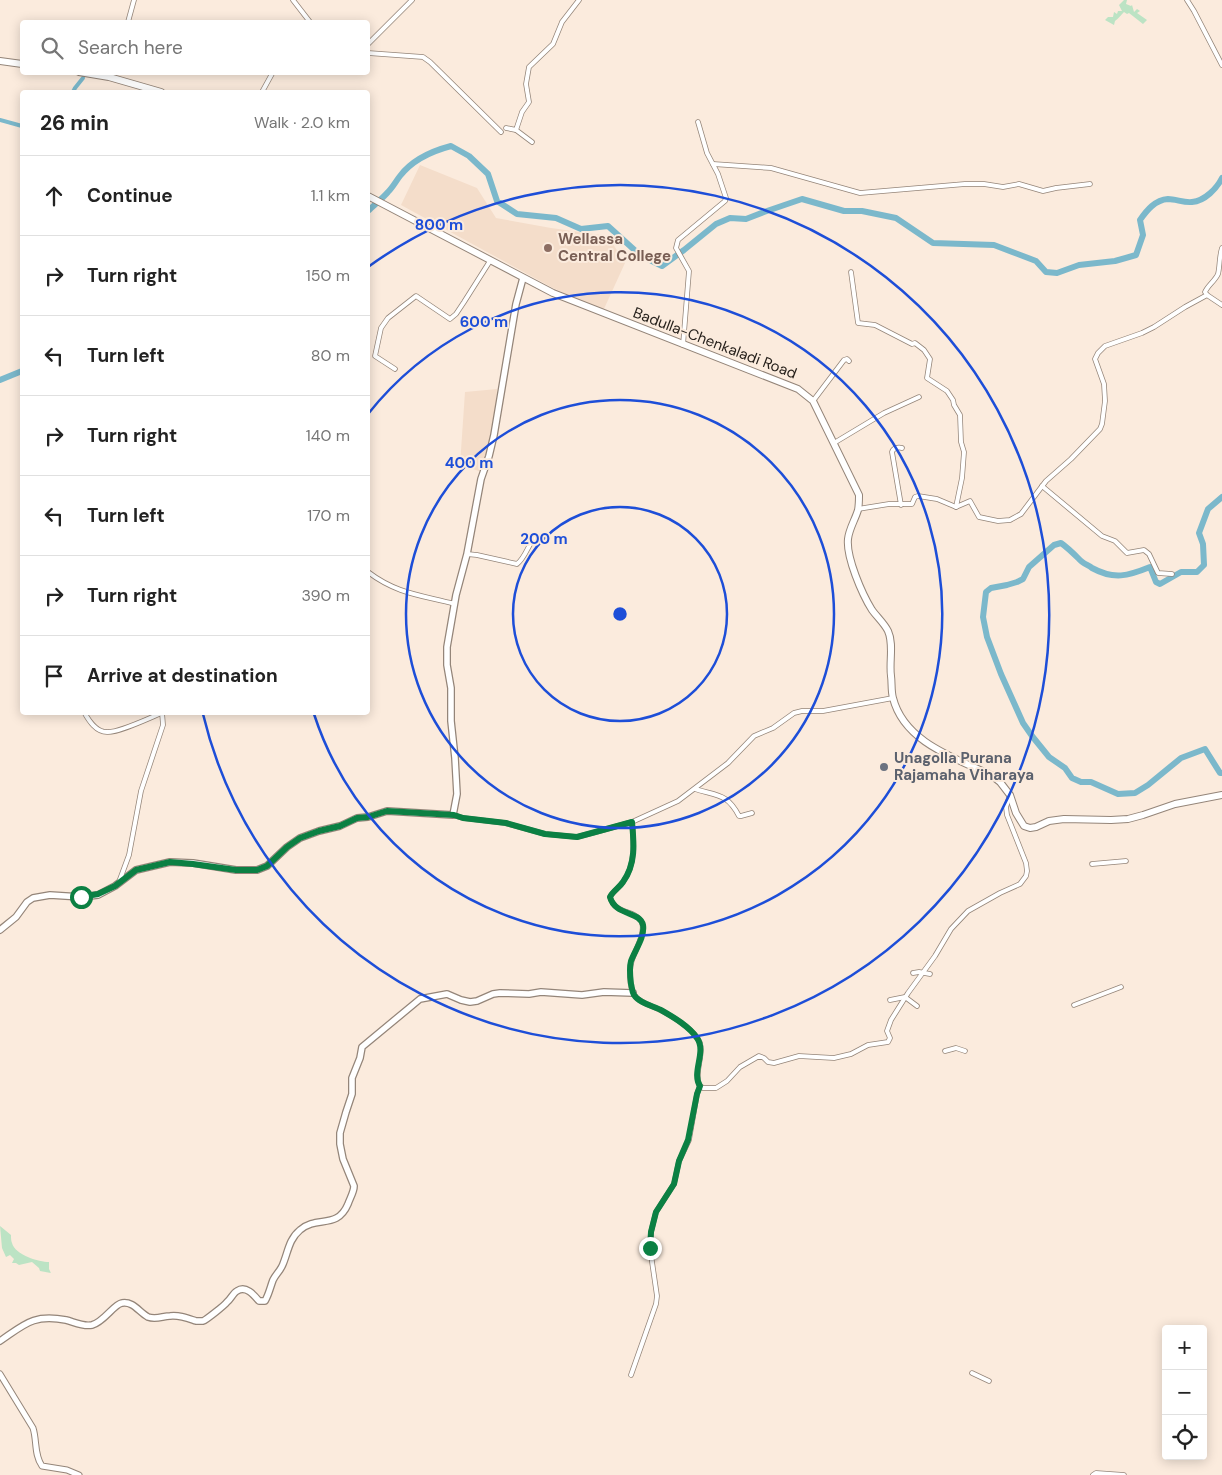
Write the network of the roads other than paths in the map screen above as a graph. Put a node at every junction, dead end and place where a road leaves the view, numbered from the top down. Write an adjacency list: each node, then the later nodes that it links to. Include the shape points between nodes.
1 (134, 0): 6 (street)
2 (292, 0): 7 (street)
3 (412, 0): 8 (street)
4 (579, 0): 19 (street, via 562,22 553,44 529,67 526,84 529,102)
5 (1187, 0): 12 (street)
6 (129, 20)
7 (308, 20)
8 (370, 42)
9 (370, 53): 20 (street, via 423,57)
10 (0, 61): 11 (highway)
11 (20, 64)
12 (1222, 65)
13 (96, 75): 15 (highway)
14 (272, 75): 16 (street)
15 (154, 90)
16 (263, 90)
17 (698, 122): 22 (street)
18 (506, 128): 19 (street)
19 (516, 130): 21 (street)
20 (501, 132)
21 (532, 142)
22 (713, 164): 23 (street, via 771,168 860,193 965,184 1003,187 1019,184 1043,191); 31 (street, via 725,201 678,240 676,248 689,271)
23 (1090, 184)
24 (371, 197): 26 (highway, Badulla-Chenkaladi Road)
25 (1222, 248): 29 (street, via 1218,273 1207,288)
26 (490, 260): 28 (highway, Badulla-Chenkaladi Road); 33 (street, via 450,319 416,296 388,318 375,356)
27 (852, 272): 40 (street, via 858,323 875,325 924,350 930,359 928,378 947,392 960,415 960,442 964,452)
28 (523, 278): 31 (highway, Badulla-Chenkaladi Road, via 552,293); 43 (main road, via 494,435 481,479)
29 (1207, 295): 30 (street); 38 (street, via 1150,329 1105,346 1098,353 1095,359 1105,401 1102,424)
30 (1222, 305)
31 (682, 345): 35 (highway, Badulla-Chenkaladi Road, via 798,389)
32 (849, 362): 35 (street, via 845,360)
33 (395, 369)
34 (919, 397): 36 (street, via 884,413)
35 (813, 401): 36 (highway, Badulla-Chenkaladi Road)
36 (834, 444): 41 (highway, Badulla-Chenkaladi Road, via 859,495)
37 (902, 448): 39 (street, via 892,452)
38 (1042, 486): 40 (street, via 1021,514 1010,520 979,517 970,502); 45 (street, via 1102,536 1115,541 1128,553 1144,550 1158,573)
39 (901, 505): 40 (street, via 912,504 918,496); 41 (street)
40 (956, 507)
41 (858, 509): 47 (highway, Badulla-Chenkaladi Road, via 848,537 848,551 871,608 888,632)
42 (536, 536): 43 (street, via 517,564)
43 (467, 554): 46 (main road)
44 (370, 573): 46 (street, via 407,593)
45 (1172, 574)
46 (455, 604): 55 (main road, via 446,665 452,688 451,721 458,794)
47 (893, 698): 51 (street, via 794,713 773,728 754,736 728,763); 52 (highway, Badulla-Chenkaladi Road, via 902,719 928,745 991,775)
48 (86, 715): 49 (street, via 90,723 105,733)
49 (157, 715)
50 (162, 715): 59 (street, via 163,725 141,791 129,855)
51 (695, 789): 54 (street, via 726,798 739,816); 56 (street, via 678,801)
52 (1010, 795): 53 (highway, Badulla-Chenkaladi Road, via 1020,820 1030,828 1064,818 1128,819 1175,804); 61 (street, via 1007,815 1026,863 1026,876 1020,884 968,911 951,929)
53 (1222, 795)
54 (752, 813)
55 (454, 815): 56 (street, via 506,823 545,834 577,837); 59 (main road, via 387,811 300,838 267,866 257,870 170,862 136,870)
56 (632, 822): 65 (street, via 632,866 610,897 617,908 636,916 643,924 631,962)
57 (1126, 861): 58 (street)
58 (1092, 864)
59 (119, 882): 60 (main road, via 98,894 33,898)
60 (0, 930)
61 (923, 972): 62 (street); 63 (street); 66 (street)
62 (913, 973)
63 (930, 974)
64 (1121, 987): 68 (street)
65 (633, 993): 72 (street, via 684,1025 697,1038 701,1050); 73 (main road, via 500,993 470,1002 447,994 420,999 362,1048 340,1133 340,1144 354,1186 346,1208 340,1217 302,1228 294,1236 265,1301 259,1301 250,1291 243,1289 204,1321 182,1316 149,1317 131,1304 122,1303 92,1325 35,1319)
66 (905, 997): 67 (street); 69 (street); 72 (street, via 888,1026 888,1042 868,1045 834,1058 799,1056 774,1063 759,1056 740,1067 727,1082 716,1088)
67 (890, 1000)
68 (1074, 1005)
69 (917, 1006)
70 (945, 1051): 71 (street, via 956,1048)
71 (964, 1051)
72 (700, 1086): 76 (street, via 674,1184 654,1219 650,1248 657,1296 655,1312)
73 (0, 1342)
74 (972, 1373): 77 (street)
75 (0, 1374): 78 (street, via 33,1428 38,1460 42,1466)
76 (630, 1375)
77 (989, 1381)
78 (78, 1475)
79 (1093, 1475): 80 (street)
80 (1124, 1475)

